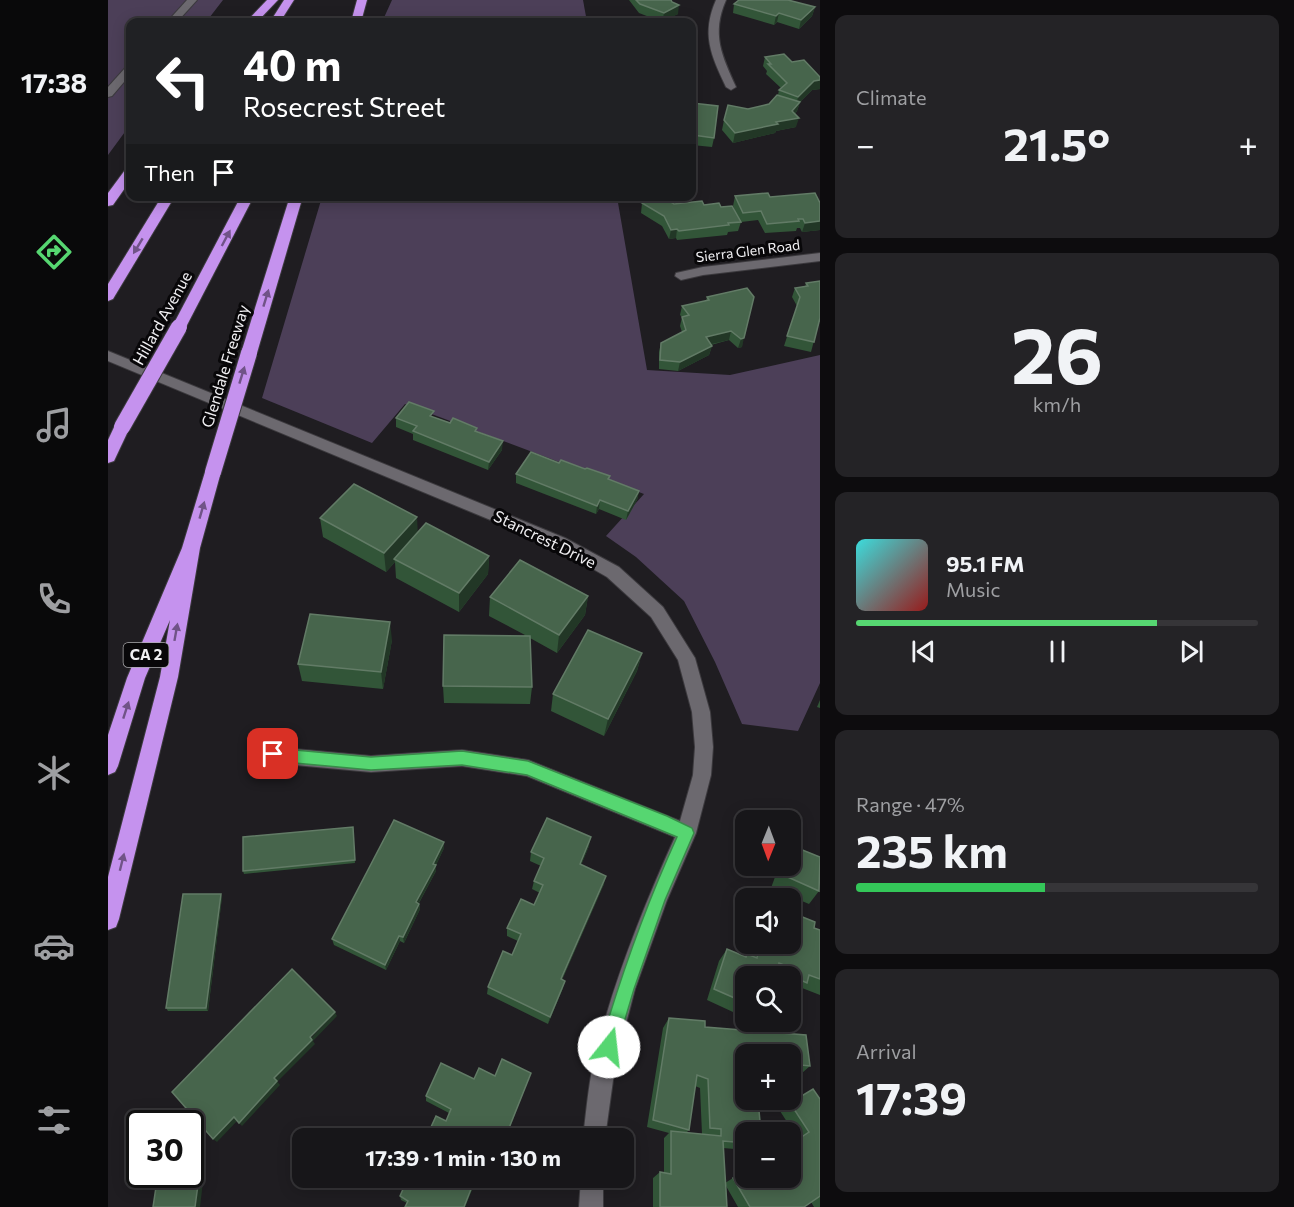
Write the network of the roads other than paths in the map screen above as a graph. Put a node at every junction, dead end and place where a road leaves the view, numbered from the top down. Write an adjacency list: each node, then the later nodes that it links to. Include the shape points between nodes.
1 (192, 0): 6 (street)
2 (273, 0): 7 (highway)
3 (289, 0): 8 (highway)
4 (721, 0): 12 (street, via 713,14 712,39)
5 (361, 3): 9 (highway); 10 (highway)
6 (176, 18)
7 (255, 18)
8 (278, 18)
9 (351, 18)
10 (357, 18)
11 (126, 74): 13 (street)
12 (731, 87)
13 (108, 94)
14 (126, 178): 18 (highway)
15 (166, 201): 21 (highway, one-way to 21)
16 (245, 201): 23 (highway, Hillard Avenue, one-way to 16, bridge)
17 (295, 201): 24 (highway, Glendale Freeway / CA 2, one-way to 17, bridge)
18 (108, 202)
19 (820, 257): 20 (street, Sierra Glen Road)
20 (681, 276)
21 (108, 296)
22 (108, 356): 27 (street, Stancrest Drive, via 486,510 559,542 613,572 657,612 686,658 701,712 704,747 702,775)
23 (108, 457)
24 (191, 548): 26 (highway, CA 2, one-way to 24, via 136,678); 28 (highway, one-way to 24, via 169,678)
25 (273, 754): 27 (street, via 371,764 462,758 528,768)
26 (108, 766)
27 (686, 833): 29 (street, Stancrest Drive, via 625,989 604,1066)
28 (108, 919)
29 (595, 1128)
30 (592, 1188): 31 (street)
31 (591, 1207)

